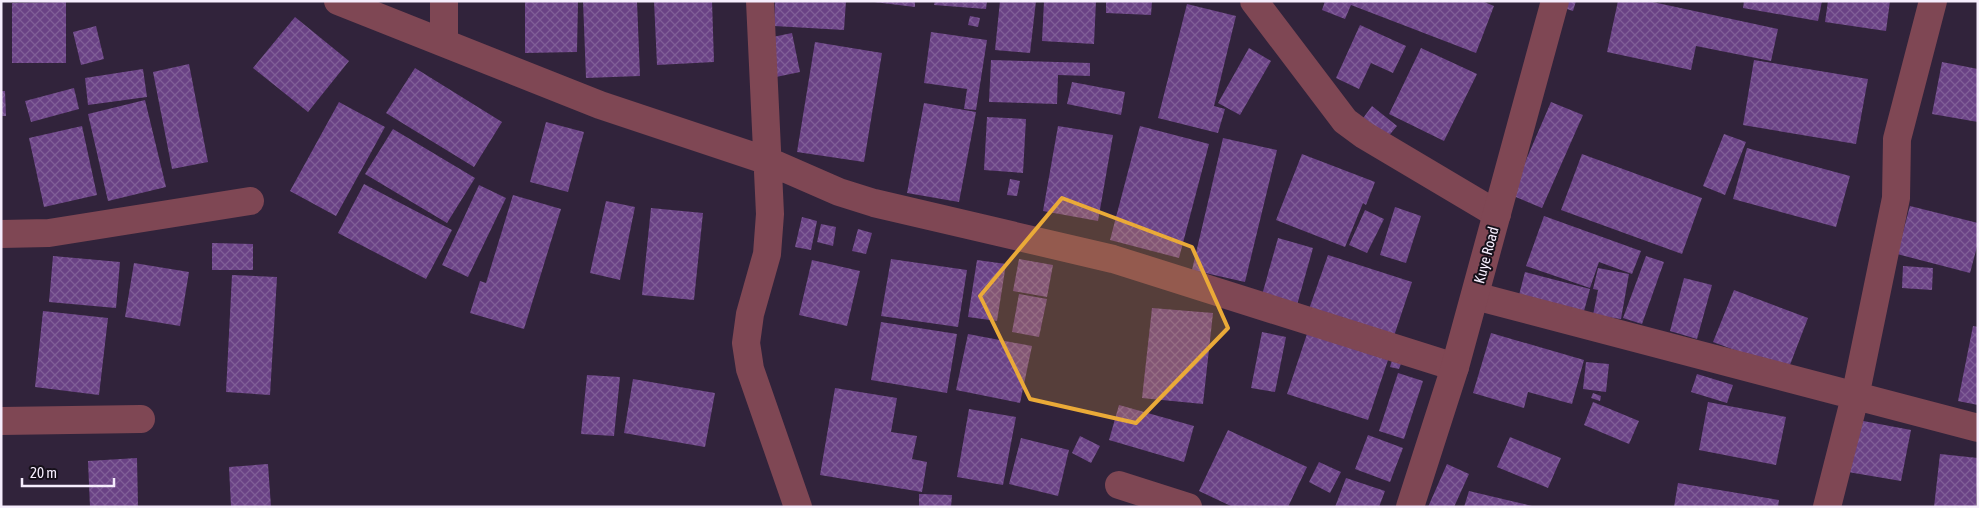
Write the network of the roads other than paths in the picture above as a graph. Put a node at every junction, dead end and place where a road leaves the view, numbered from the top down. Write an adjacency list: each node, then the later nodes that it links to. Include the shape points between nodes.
1 (338, 1): 7 (street)
2 (444, 1): 7 (street)
3 (760, 1): 8 (street)
4 (1254, 1): 10 (street, via 1345,122)
5 (1555, 1): 10 (street, Kuye Road)
6 (1932, 1): 14 (street, via 1897,139 1896,198)
7 (444, 43): 8 (street, via 600,105)
8 (768, 161): 13 (street, via 839,192 1113,259); 19 (street, via 768,254 750,314 746,343 750,370)
9 (250, 201): 11 (street, via 49,233)
10 (1497, 214): 12 (street, Kuye Road)
11 (1, 234)
12 (1475, 296): 13 (street, Kuye Road); 14 (street)
13 (1455, 367): 21 (street, Kuye Road)
14 (1855, 397): 17 (street); 22 (street)
15 (141, 419): 16 (street)
16 (1, 421)
17 (1978, 428)
18 (1119, 485): 20 (street)
19 (798, 507)
20 (1188, 507)
21 (1410, 507)
22 (1827, 507)

